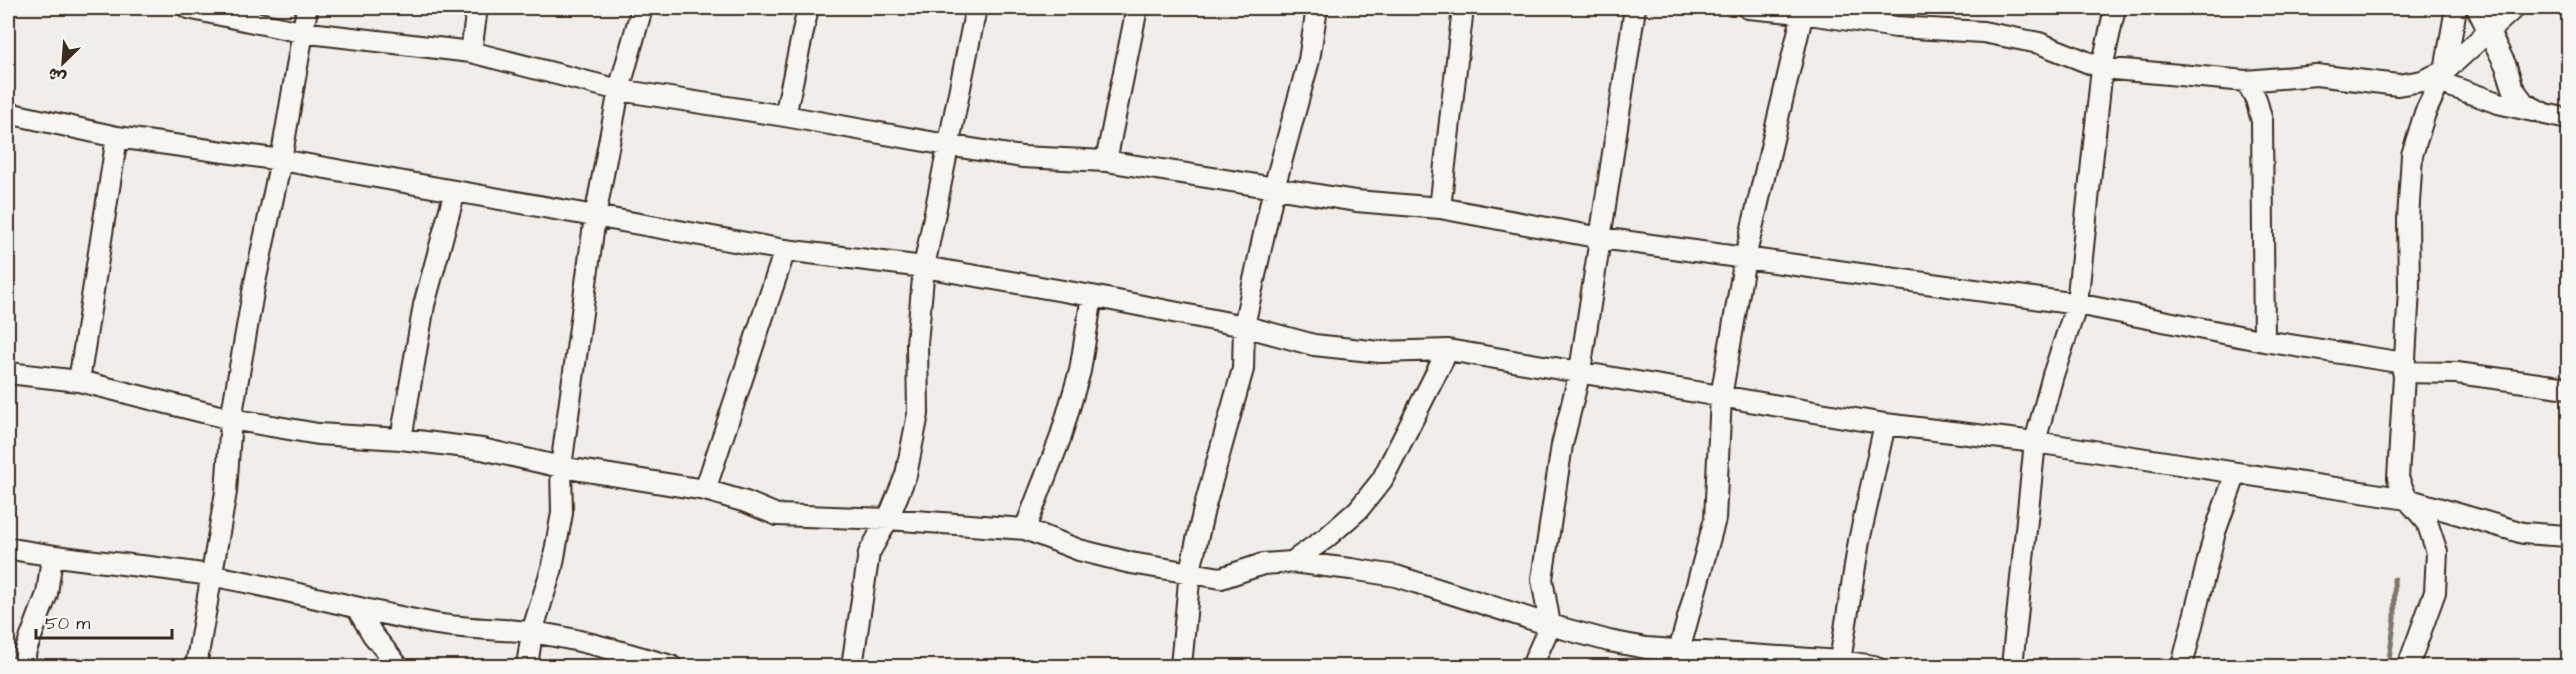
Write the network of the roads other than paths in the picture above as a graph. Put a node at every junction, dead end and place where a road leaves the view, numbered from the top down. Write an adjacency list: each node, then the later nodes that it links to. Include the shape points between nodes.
1 (188, 8): 18 (street)
2 (307, 8): 18 (street)
3 (477, 8): 19 (street)
4 (642, 8): 23 (street)
5 (807, 8): 26 (street)
6 (976, 8): 29 (street)
7 (1137, 8): 31 (street)
8 (1317, 8): 32 (street, via 1309,60)
9 (1463, 8): 34 (street)
10 (1635, 8): 36 (street)
11 (1748, 8): 16 (street)
12 (2115, 8): 20 (street)
13 (2456, 8): 21 (street)
14 (2476, 8): 17 (street)
15 (2514, 8): 17 (street)
16 (1803, 10): 20 (street, via 1896,27 1983,32 2039,43); 38 (street)
17 (2490, 31): 21 (street); 25 (street, via 2513,88 2524,103)
18 (301, 32): 19 (street); 30 (street)
19 (471, 52): 23 (street)
20 (2102, 68): 22 (street); 41 (street)
21 (2442, 76): 22 (street, via 2398,85 2316,75); 25 (street, via 2498,103); 45 (street, via 2412,155)
22 (2246, 81): 43 (street, via 2262,121)
23 (619, 90): 26 (street); 35 (street)
24 (8, 113): 28 (street)
25 (2545, 114): 27 (street)
26 (786, 116): 29 (street)
27 (2568, 119)
28 (117, 137): 30 (street); 48 (street)
29 (947, 146): 31 (street, via 1022,157); 39 (street)
30 (281, 160): 33 (street); 51 (street)
31 (1106, 161): 32 (street)
32 (1274, 188): 34 (street, via 1356,201); 42 (street)
33 (455, 191): 35 (street); 53 (street, via 424,305)
34 (1440, 208): 36 (street)
35 (595, 217): 37 (street); 55 (street)
36 (1601, 238): 38 (street); 46 (street)
37 (785, 250): 39 (street); 57 (street)
38 (1744, 258): 41 (street); 50 (street)
39 (924, 267): 40 (street); 59 (street, via 917,343 918,414 906,475)
40 (1092, 296): 42 (street); 60 (street, via 1080,370 1060,439)
41 (2077, 304): 43 (street); 54 (street)
42 (1244, 326): 44 (street, via 1314,345 1380,352); 65 (street, via 1243,369)
43 (2264, 341): 45 (street)
44 (1448, 350): 46 (street); 64 (street, via 1382,480 1358,510)
45 (2403, 368): 49 (street); 58 (street, via 2398,478)
46 (1580, 370): 50 (street); 68 (street, via 1562,445 1542,579)
47 (8, 373): 48 (street)
48 (79, 381): 51 (street)
49 (2568, 387)
50 (1721, 397): 52 (street); 70 (street, via 1715,519)
51 (231, 419): 53 (street, via 318,434); 66 (street, via 226,492)
52 (1885, 424): 54 (street); 71 (street, via 1859,541)
53 (401, 439): 55 (street, via 482,449)
54 (2035, 442): 56 (street); 81 (street)
55 (561, 467): 57 (street); 69 (street, via 562,513 552,568)
56 (2236, 473): 58 (street); 82 (street, via 2214,532)
57 (705, 490): 59 (street, via 777,515)
58 (2407, 499): 61 (street, via 2523,533); 83 (street, via 2427,522 2437,552 2435,592)
59 (888, 519): 60 (street); 77 (street, via 869,553)
60 (1025, 529): 65 (street, via 1120,561)
61 (2568, 537)
62 (8, 548): 63 (street)
63 (52, 557): 66 (street); 73 (street, via 47,594)
64 (1292, 562): 65 (street, via 1263,564 1221,578); 68 (street, via 1396,576)
65 (1190, 571): 78 (street)
66 (212, 576): 67 (street); 74 (street)
67 (358, 610): 69 (street, via 439,625); 75 (street)
68 (1550, 625): 70 (street); 79 (street)
69 (532, 632): 72 (street); 76 (street)
70 (1680, 659): 71 (street)
71 (1840, 661): 80 (street)
72 (527, 665)
73 (22, 666)
74 (196, 666)
75 (398, 666)
76 (671, 666)
77 (853, 666)
78 (1181, 666)
79 (1532, 666)
80 (1874, 666)
81 (2012, 666)
82 (2182, 666)
83 (2408, 666)

